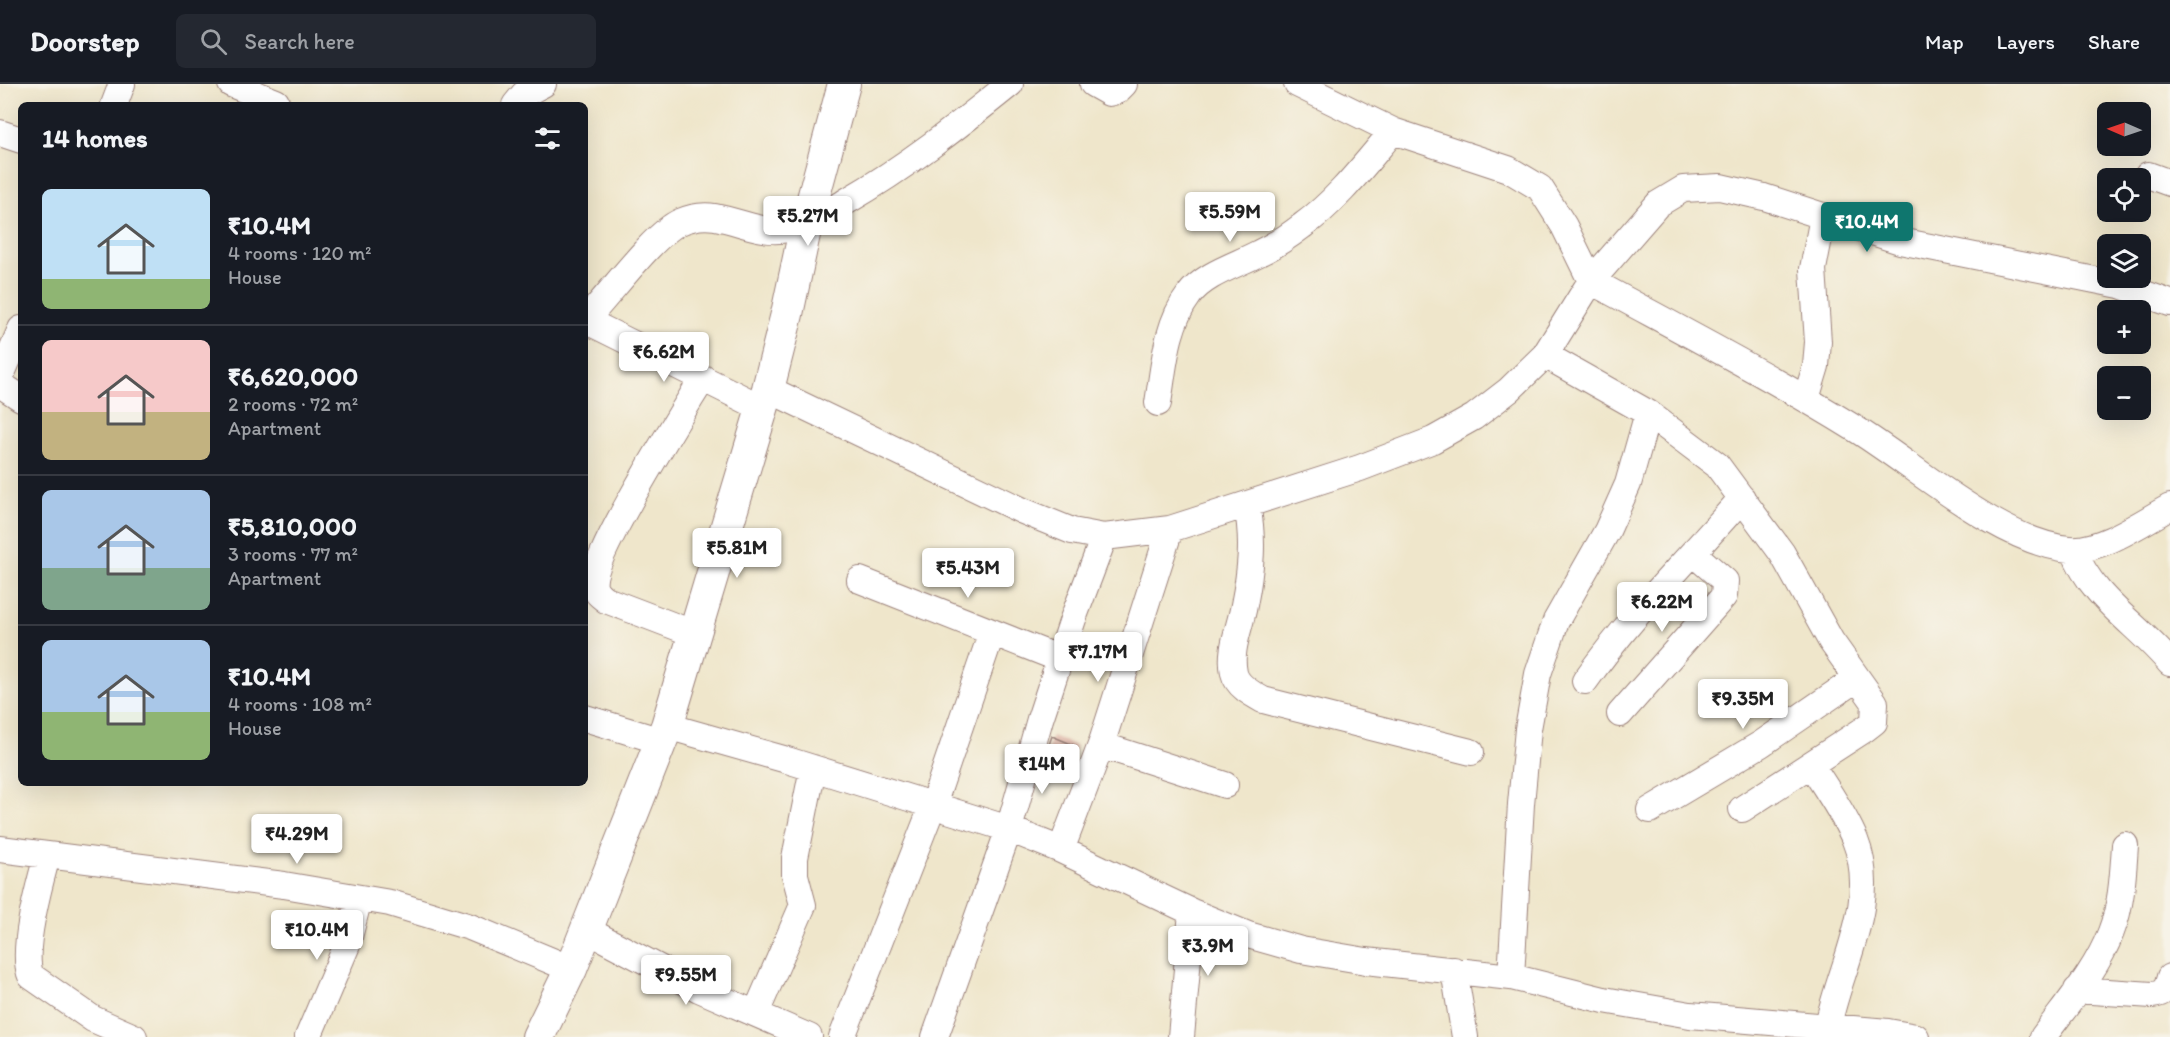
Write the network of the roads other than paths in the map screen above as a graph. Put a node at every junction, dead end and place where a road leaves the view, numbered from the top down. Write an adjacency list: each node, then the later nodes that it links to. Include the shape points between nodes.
1 (122, 84): 9 (street)
2 (231, 84): 10 (street)
3 (543, 84): 11 (street)
4 (844, 84): 16 (main road)
5 (1010, 84): 16 (street, via 882,181)
6 (1093, 84): 7 (street, via 1109,93)
7 (1124, 84)
8 (1297, 84): 12 (street)
9 (115, 102)
10 (276, 102)
11 (517, 102)
12 (1393, 131): 17 (street, via 1508,169 1540,188); 29 (street, via 1335,197 1303,226 1191,292 1179,310 1168,341)
13 (0, 133): 14 (street)
14 (18, 139)
15 (1823, 217): 17 (street, via 1720,187 1683,189 1658,204); 18 (street, via 1900,241 2120,285); 28 (street, via 1813,269 1816,366)
16 (806, 225): 19 (street, via 782,231 760,230 716,217 697,216 678,223); 27 (main road)
17 (1591, 281): 22 (street); 28 (street)
18 (2170, 303)
19 (588, 317)
20 (588, 321): 24 (street)
21 (18, 336): 23 (street)
22 (1545, 355): 30 (street); 32 (street, via 1474,417 1433,440)
23 (0, 378)
24 (703, 378): 27 (street); 40 (street, via 634,492 603,557 594,586 606,600)
25 (0, 384): 26 (street)
26 (18, 396)
27 (765, 398): 35 (street, via 1023,511 1072,531); 40 (main road)
28 (1806, 399): 36 (street, via 2019,535 2047,547)
29 (1158, 403)
30 (1648, 413): 31 (street, via 1717,465); 66 (street, via 1628,484 1607,531 1556,621 1538,674 1521,804)
31 (1742, 498): 37 (street); 43 (street, via 1782,553)
32 (1247, 505): 34 (street); 49 (street, via 1252,534 1251,567 1233,649 1234,675 1244,689 1263,700)
33 (2170, 507): 36 (street, via 2102,543)
34 (1170, 529): 35 (street); 48 (street)
35 (1104, 537): 41 (street)
36 (2074, 550): 42 (street, via 2079,567 2093,584)
37 (1694, 554): 44 (street, via 1622,630); 45 (street, via 1725,581 1724,596)
38 (860, 580): 39 (street)
39 (992, 632): 41 (street); 53 (street)
40 (694, 634): 47 (main road)
41 (1060, 659): 56 (street)
42 (2170, 663)
43 (1856, 679): 50 (street, via 1875,703 1874,722); 55 (street, via 1770,739)
44 (1585, 681)
45 (1620, 714)
46 (588, 719): 47 (street)
47 (664, 733): 51 (street); 63 (main road)
48 (1101, 745): 52 (street); 59 (street)
49 (1471, 752)
50 (1811, 764): 54 (street); 70 (street, via 1854,839 1863,868 1863,897 1856,932)
51 (813, 768): 53 (street); 69 (street, via 795,858 803,904)
52 (1225, 785)
53 (933, 805): 56 (street); 75 (street)
54 (1742, 808)
55 (1650, 810)
56 (1009, 829): 59 (street); 76 (street)
57 (2125, 845): 68 (street, via 2121,893 2111,932)
58 (0, 849): 60 (street)
59 (1061, 850): 62 (street)
60 (47, 856): 61 (street); 72 (street, via 31,924 31,976 93,1019)
61 (359, 898): 64 (street, via 470,927); 73 (street, via 347,945)
62 (1192, 912): 65 (street, via 1248,935 1301,950); 77 (street)
63 (585, 929): 64 (main road); 69 (street, via 699,989)
64 (571, 969): 71 (main road)
65 (1454, 970): 66 (street); 78 (street)
66 (1511, 977): 70 (street, via 1604,1000 1690,1015)
67 (2170, 977): 68 (street, via 2161,994)
68 (2077, 990): 80 (street)
69 (756, 1013): 74 (street)
70 (1828, 1026): 79 (street)
71 (547, 1034)
72 (134, 1037)
73 (308, 1037)
74 (809, 1037)
75 (842, 1037)
76 (935, 1037)
77 (1181, 1037)
78 (1465, 1037)
79 (1916, 1037)
80 (2043, 1037)

